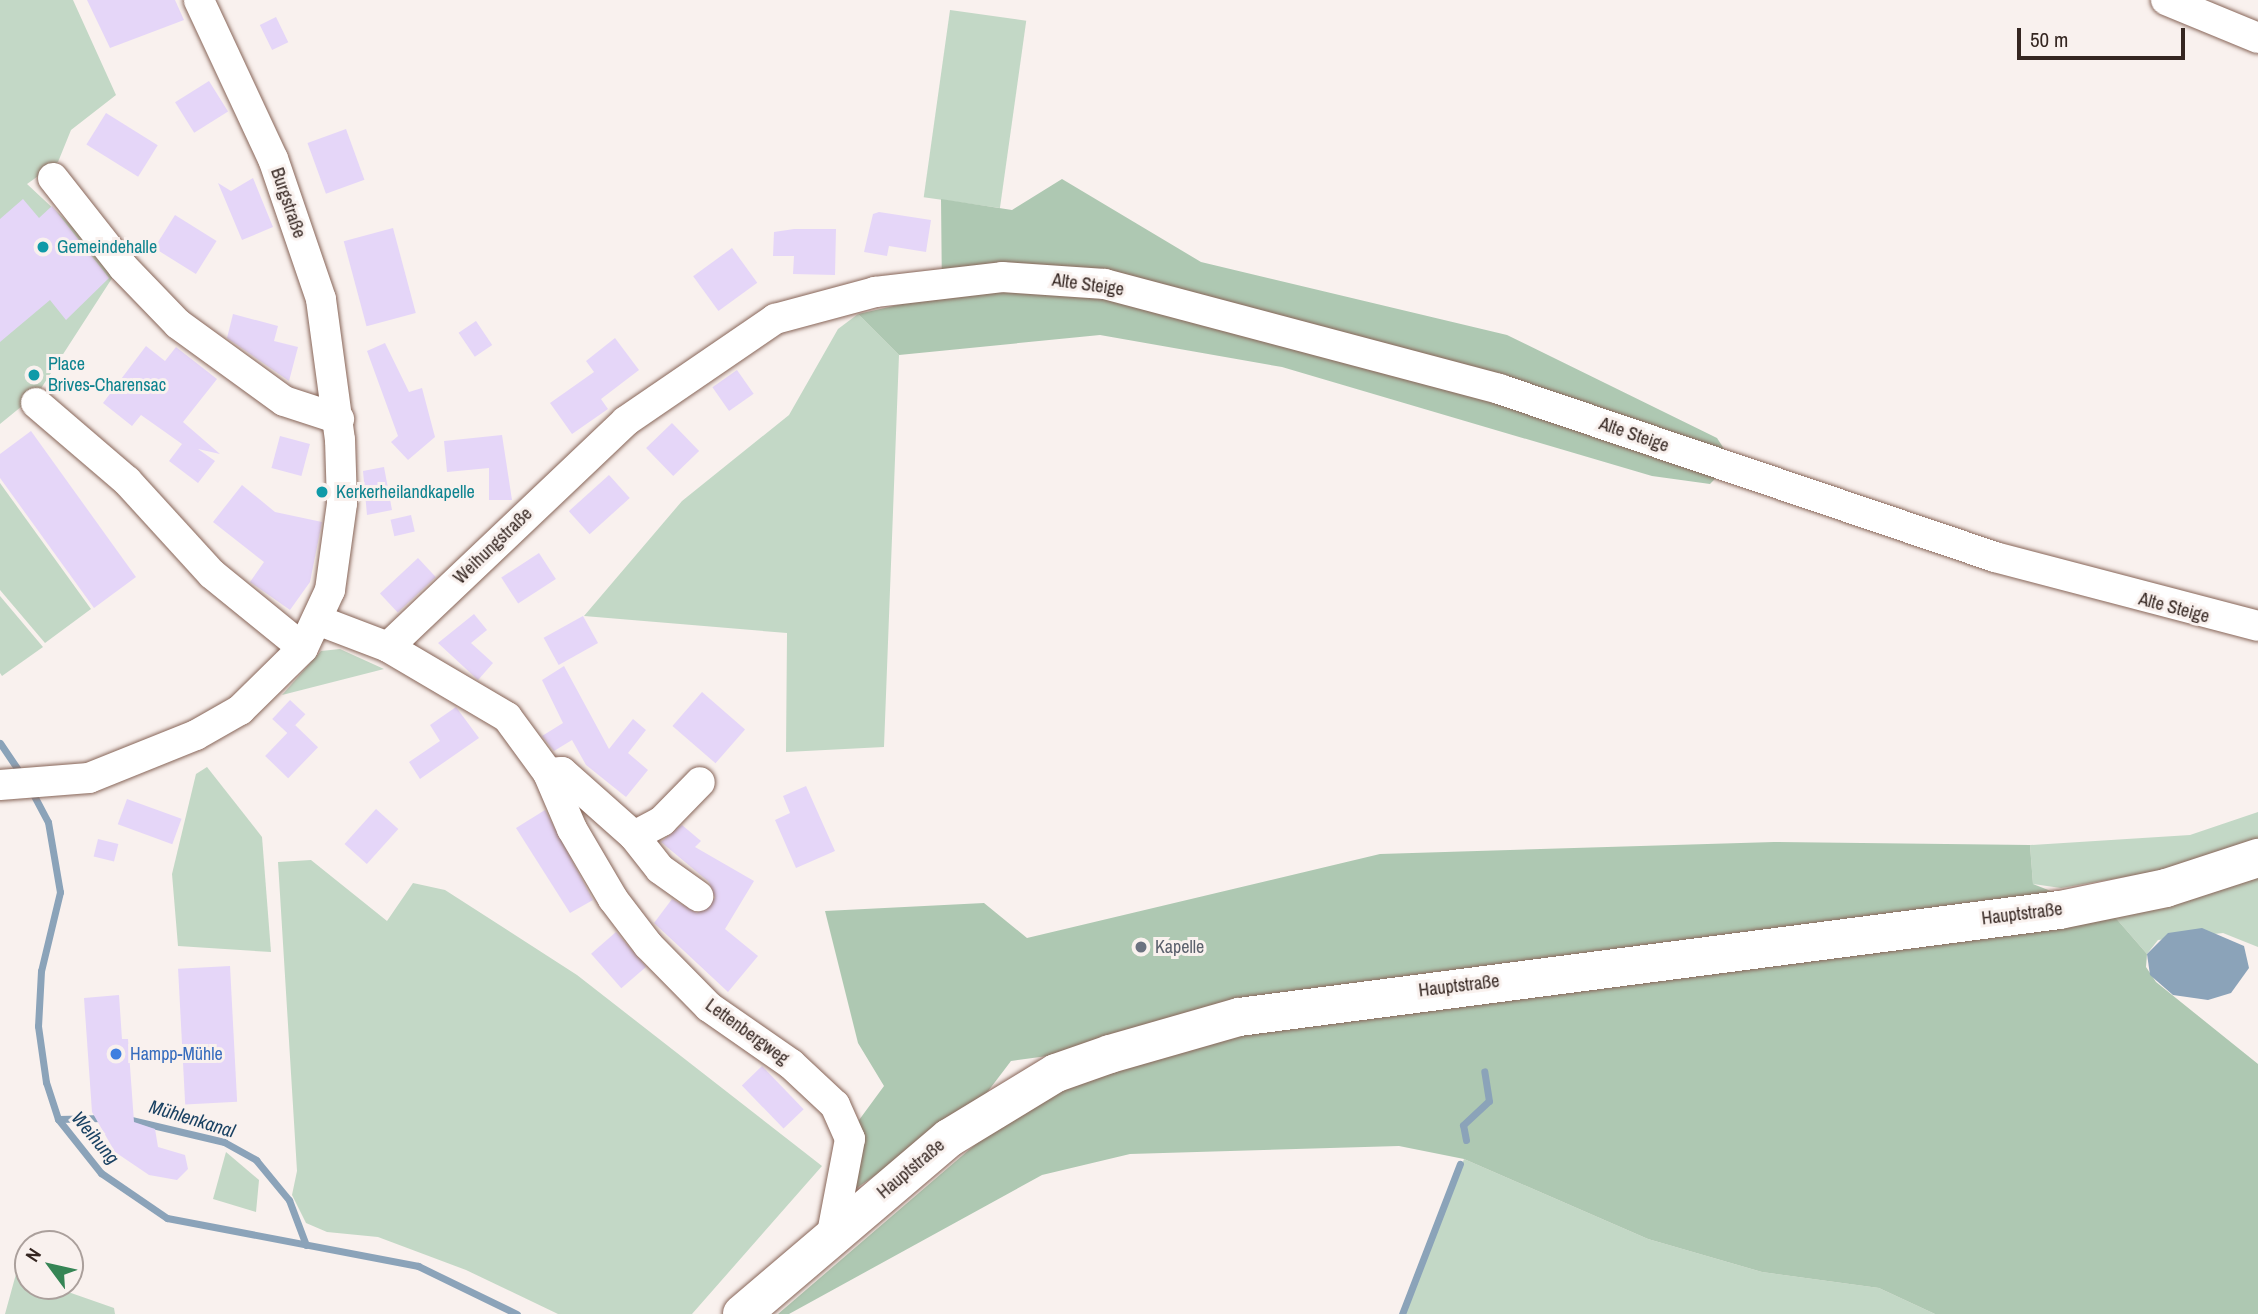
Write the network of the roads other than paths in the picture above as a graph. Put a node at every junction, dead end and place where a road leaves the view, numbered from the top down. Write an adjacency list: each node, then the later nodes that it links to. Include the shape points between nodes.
1 (199, 0): 7 (street, Burgstraße, via 272,159 321,299)
2 (2166, 0): 3 (street)
3 (2258, 38)
4 (53, 178): 7 (street, via 123,267 178,324 284,401)
5 (1002, 277): 9 (street, Alte Steige, via 1105,284 1499,389 1995,557); 10 (street, Weihungstraße, via 844,298 765,325 625,421)
6 (36, 403): 11 (street, via 127,481 212,574)
7 (339, 419): 8 (street, Burgstraße, via 338,555)
8 (320, 621): 10 (street); 11 (street)
9 (2258, 626)
10 (388, 647): 12 (street, Lettenbergweg, via 507,717)
11 (303, 648): 14 (street, via 260,693 196,735 89,778)
12 (548, 773): 15 (street, via 562,772); 18 (street, Lettenbergweg, via 572,829 648,945 709,1007 791,1064 835,1105 850,1139)
13 (700, 782): 15 (street, via 662,821)
14 (0, 785)
15 (634, 836): 17 (street, via 660,869)
16 (2258, 858): 18 (main road, Hauptstraße, via 2166,888 2060,910 1239,1017 1056,1073 949,1138)
17 (698, 896)
18 (832, 1233): 19 (main road, Hauptstraße)
19 (742, 1314)

